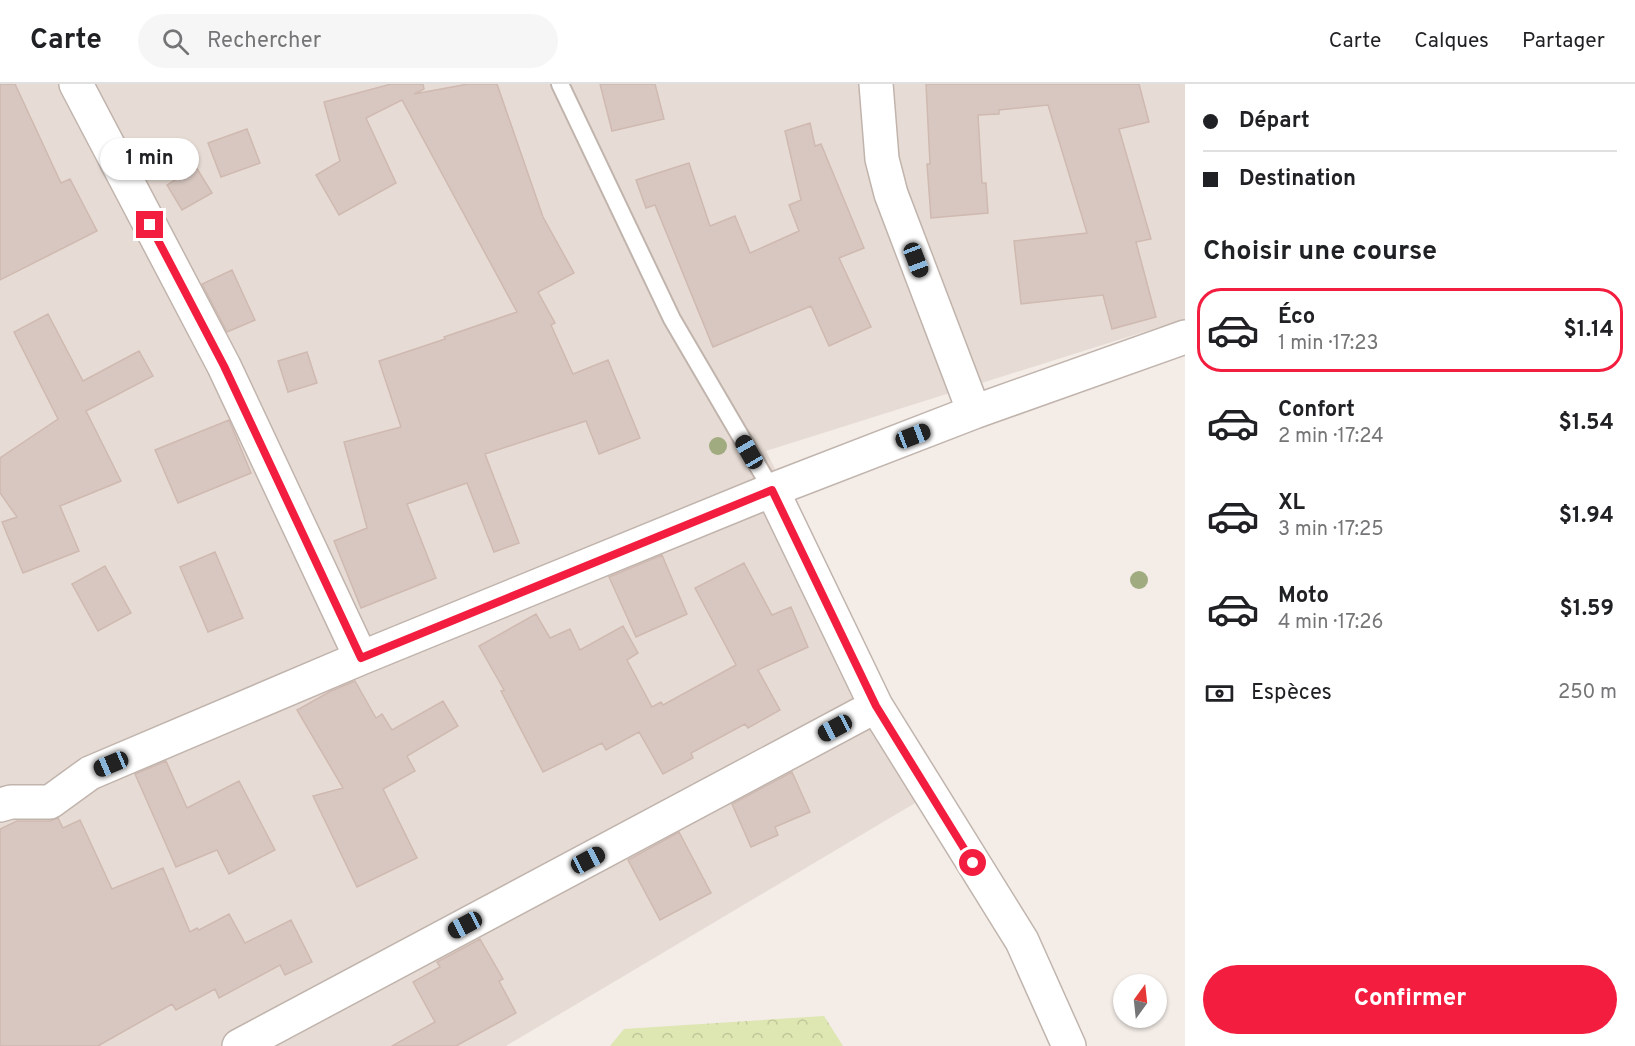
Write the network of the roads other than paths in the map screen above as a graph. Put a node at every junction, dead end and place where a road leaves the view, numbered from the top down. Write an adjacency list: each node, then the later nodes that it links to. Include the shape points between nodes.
1 (76, 84): 7 (street, via 224,366)
2 (560, 84): 6 (lane, via 672,319)
3 (876, 84): 5 (street, via 882,159 891,194)
4 (1185, 337): 5 (street)
5 (974, 412): 6 (street)
6 (772, 490): 7 (street); 8 (street)
7 (361, 658): 9 (street, via 90,773 50,802)
8 (876, 706): 10 (street); 11 (street, via 1022,941)
9 (4, 795)
10 (239, 1046)
11 (1070, 1046)

